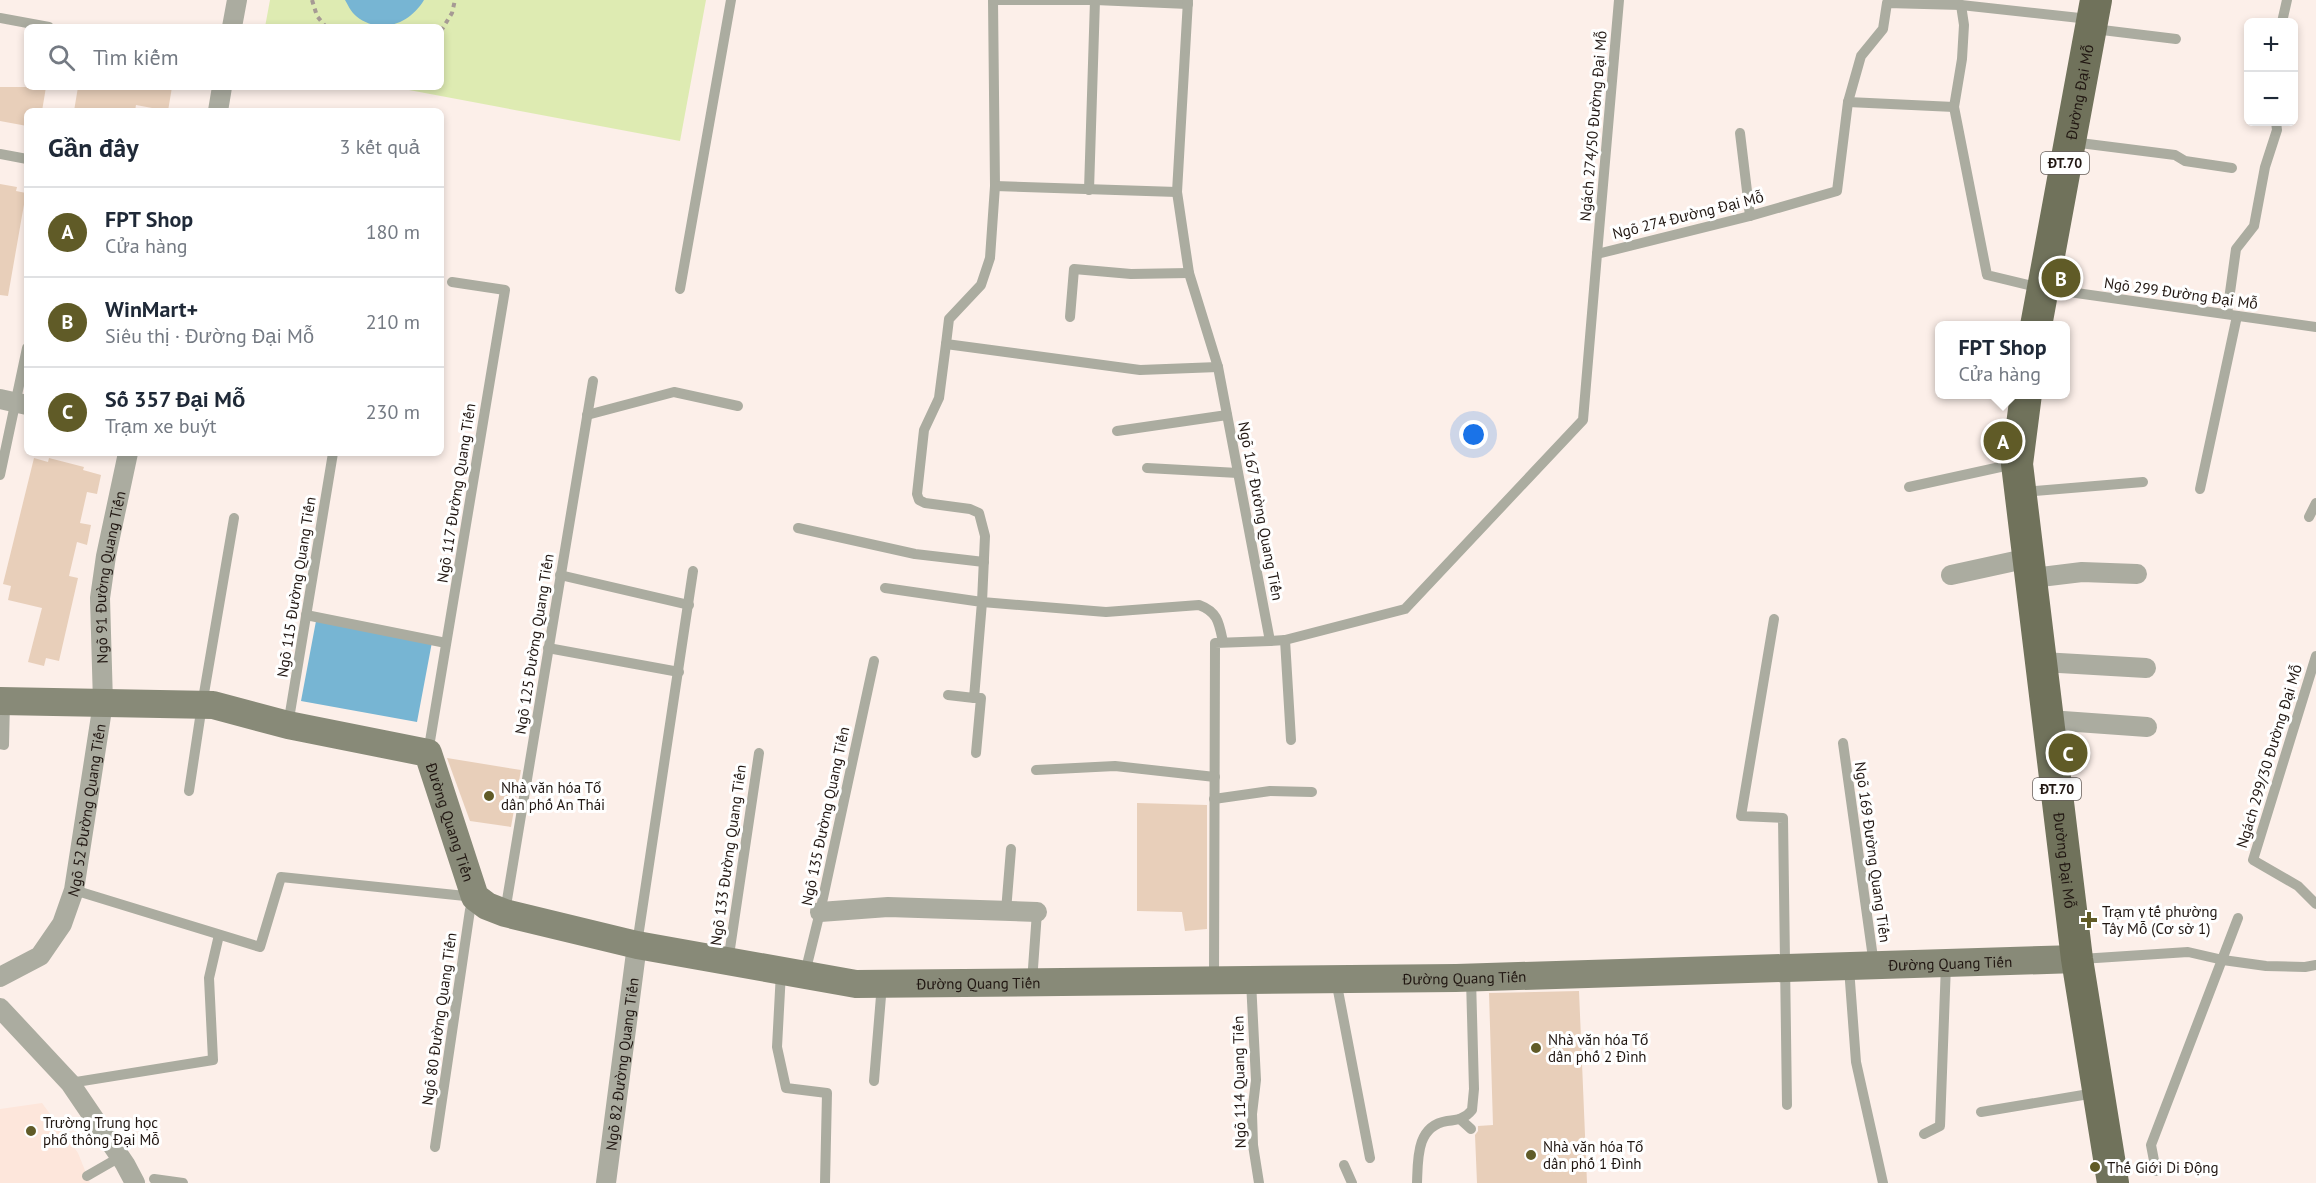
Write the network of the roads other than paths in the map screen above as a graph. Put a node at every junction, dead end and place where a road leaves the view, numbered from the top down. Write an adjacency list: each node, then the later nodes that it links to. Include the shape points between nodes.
1 (237, 0): 14 (street)
2 (731, 0): 34 (lane)
3 (993, 0): 4 (lane); 26 (lane)
4 (1095, 0): 8 (lane); 27 (lane)
5 (1618, 0): 30 (lane, Ngách 274/50 Đường Đại Mỗ)
6 (2288, 0): 12 (lane)
7 (1921, 1): 9 (lane, Ngõ 274 Đường Đại Mỗ); 17 (lane, Ngõ 274 Đường Đại Mỗ, via 1887,3 1883,29 1862,56)
8 (1188, 2): 28 (lane, Ngõ 167 Đường Quang Tiến)
9 (1961, 5): 10 (lane, Ngõ 274 Đường Đại Mỗ); 18 (lane, via 1962,59)
10 (2093, 16): 15 (lane, Ngõ 274 Đường Đại Mỗ); 22 (main road, Đường Đại Mỗ / ĐT.70)
11 (0, 18): 13 (lane)
12 (2283, 18)
13 (33, 24)
14 (233, 24)
15 (2176, 39)
16 (222, 90): 19 (street)
17 (1848, 102): 18 (lane); 29 (lane, Ngõ 274 Đường Đại Mỗ, via 1837,191)
18 (1954, 107): 33 (lane, Ngõ 299 Đường Đại Mỗ, via 1987,275)
19 (218, 108)
20 (2276, 126): 35 (lane, via 2254,226 2236,249)
21 (1740, 134): 29 (lane)
22 (2069, 142): 25 (lane, via 2175,155 2185,161); 33 (main road, Đường Đại Mỗ / ĐT.70)
23 (0, 154): 24 (lane)
24 (24, 158)
25 (2232, 168)
26 (995, 186): 27 (lane); 39 (lane, via 990,258 981,285 948,319)
27 (1089, 190): 28 (lane)
28 (1177, 192): 31 (lane, Ngõ 167 Đường Quang Tiến)
29 (1750, 216): 30 (lane, Ngõ 274 Đường Đại Mỗ)
30 (1597, 254): 73 (lane, Ngõ 274 Đường Đại Mỗ, via 1582,420 1405,609)
31 (1190, 273): 36 (lane, via 1131,274 1074,268); 41 (lane, Ngõ 167 Đường Quang Tiến)
32 (452, 282): 75 (lane, Ngõ 117 Đường Quang Tiến, via 505,290)
33 (2041, 288): 35 (lane, Ngõ 299 Đường Đại Mỗ); 37 (main road, Đường Đại Mỗ / ĐT.70)
34 (680, 289)
35 (2232, 315): 38 (lane, Ngõ 299 Đường Đại Mỗ); 57 (lane)
36 (1070, 316)
37 (2037, 321)
38 (2316, 327)
39 (946, 344): 41 (lane, via 1140,370); 62 (lane, via 939,398 924,430 917,494 925,504 970,508 979,513 985,536)
40 (24, 362): 44 (lane)
41 (1218, 367): 47 (lane, Ngõ 167 Đường Quang Tiến)
42 (593, 381): 46 (lane, Ngõ 125 Đường Quang Tiến)
43 (2026, 399): 54 (main road, Đường Đại Mỗ / ĐT.70)
44 (15, 402): 53 (lane)
45 (738, 406): 46 (lane, via 674,392)
46 (587, 415): 66 (lane, Ngõ 125 Đường Quang Tiến)
47 (1227, 415): 48 (lane); 52 (lane, Ngõ 167 Đường Quang Tiến)
48 (1117, 431)
49 (127, 456): 86 (street, Ngõ 91 Đường Quang Tiến, via 100,598)
50 (332, 456): 71 (lane, Ngõ 115 Đường Quang Tiến)
51 (1147, 468): 52 (lane)
52 (1238, 473): 74 (lane, Ngõ 167 Đường Quang Tiến)
53 (0, 475)
54 (2019, 478): 55 (lane); 56 (lane); 63 (main road, Đường Đại Mỗ / ĐT.70)
55 (2143, 482)
56 (1909, 487)
57 (2200, 489)
58 (2316, 503): 59 (lane)
59 (2309, 517)
60 (234, 518): 87 (lane)
61 (798, 528): 62 (lane, via 915,554)
62 (984, 562): 69 (lane)
63 (2030, 568): 65 (street); 67 (street); 80 (main road, Đường Đại Mỗ / ĐT.70)
64 (693, 571): 70 (lane)
65 (2137, 573)
66 (560, 575): 70 (lane); 77 (lane, Ngõ 125 Đường Quang Tiến)
67 (1951, 575)
68 (885, 588): 69 (lane)
69 (982, 602): 76 (lane, via 1106,612 1199,605 1216,616); 84 (lane)
70 (689, 605): 82 (lane)
71 (306, 615): 75 (lane); 89 (lane, Ngõ 115 Đường Quang Tiến)
72 (1774, 619): 119 (lane, via 1741,816 1783,818)
73 (1285, 640): 74 (lane, Ngõ 274 Đường Đại Mỗ); 91 (lane)
74 (1270, 641): 76 (lane)
75 (446, 642): 94 (lane, Ngõ 117 Đường Quang Tiến)
76 (1223, 642): 98 (lane, via 1215,643)
77 (548, 648): 82 (lane); 109 (lane, Ngõ 125 Đường Quang Tiến)
78 (2316, 656): 105 (lane, Ngách 299/30 Đường Đại Mỗ, via 2253,860 2298,886)
79 (874, 661): 107 (lane, Ngõ 135 Đường Quang Tiến)
80 (2042, 662): 81 (street); 88 (main road, Đường Đại Mỗ / ĐT.70)
81 (2146, 668)
82 (679, 672): 112 (lane)
83 (948, 695): 84 (lane)
84 (974, 698): 96 (lane, via 981,698)
85 (2, 701): 86 (street, Đường Quang Tiến); 93 (lane, via 4,745)
86 (103, 703): 87 (street, Đường Quang Tiến); 103 (street, Ngõ 52 Đường Quang Tiến)
87 (202, 705): 89 (street, Đường Quang Tiến); 99 (lane)
88 (2049, 720): 90 (street); 113 (main road, Đường Đại Mỗ / ĐT.70)
89 (288, 725): 94 (street, Đường Quang Tiến)
90 (2147, 727)
91 (1291, 740)
92 (1843, 743): 118 (lane, Ngõ 169 Đường Quang Tiến)
93 (0, 744)
94 (428, 753): 104 (street, Đường Quang Tiến)
95 (759, 753): 115 (lane, Ngõ 133 Đường Quang Tiến)
96 (976, 753)
97 (1036, 770): 98 (lane, via 1115,766)
98 (1215, 777): 101 (lane)
99 (189, 791)
100 (1312, 792): 101 (lane, via 1270,791)
101 (1214, 799): 124 (lane)
102 (1011, 849): 106 (lane)
103 (74, 890): 111 (lane, Ngõ 52 Đường Quang Tiến); 121 (street, via 62,924 40,956)
104 (476, 897): 109 (street, Đường Quang Tiến); 111 (lane, Ngõ 52 Đường Quang Tiến, via 281,877 260,947); 137 (lane, Ngõ 80 Đường Quang Tiến, via 470,910)
105 (2316, 904)
106 (1006, 911): 107 (street, via 888,907); 108 (street)
107 (820, 912): 120 (lane, Ngõ 135 Đường Quang Tiến)
108 (1037, 912): 126 (lane)
109 (505, 913): 112 (street, Đường Quang Tiến)
110 (2238, 918): 114 (lane)
111 (219, 935): 130 (lane, via 210,978 213,1060)
112 (637, 945): 115 (street, Đường Quang Tiến); 145 (street, Ngõ 82 Đường Quang Tiến)
113 (2078, 959): 114 (lane, via 2188,952); 116 (street, Đường Quang Tiến); 131 (main road, Đường Đại Mỗ / ĐT.70)
114 (2223, 960): 117 (lane, via 2266,966); 141 (lane, via 2151,1146)
115 (728, 962): 120 (street, Đường Quang Tiến)
116 (1946, 963): 118 (street, Đường Quang Tiến); 136 (lane, via 1940,1126)
117 (2316, 965)
118 (1861, 967): 119 (street, Đường Quang Tiến); 150 (lane, Ngõ 169 Đường Quang Tiến, via 1856,1062)
119 (1784, 969): 122 (street, Đường Quang Tiến, via 1542,980); 132 (lane)
120 (793, 974): 127 (street, Đường Quang Tiến); 146 (lane, Ngõ 135 Đường Quang Tiến, via 777,1047 786,1088 827,1093)
121 (0, 977)
122 (1471, 977): 123 (street, Đường Quang Tiến); 134 (lane, via 1474,1089 1472,1110)
123 (1335, 980): 125 (street, Đường Quang Tiến); 139 (lane)
124 (1214, 981): 125 (street, Đường Quang Tiến); 126 (street, Đường Quang Tiến)
125 (1251, 981): 147 (lane, Ngõ 114 Quang Tiến, via 1256,1080 1253,1145)
126 (1032, 982): 127 (street, Đường Quang Tiến)
127 (882, 984): 129 (lane)
128 (2, 1014): 130 (street)
129 (874, 1081)
130 (70, 1083): 138 (street)
131 (2098, 1093): 133 (lane); 151 (main road, Đường Đại Mỗ / ĐT.70)
132 (1787, 1106)
133 (1981, 1112)
134 (1460, 1119): 135 (lane); 149 (lane, via 1441,1122 1425,1133 1418,1155)
135 (1471, 1129)
136 (1924, 1134)
137 (435, 1147)
138 (120, 1157): 142 (lane); 143 (street)
139 (1370, 1158)
140 (1344, 1165): 148 (lane)
141 (2156, 1171)
142 (87, 1176)
143 (144, 1181): 144 (lane)
144 (183, 1183)
145 (606, 1183)
146 (825, 1183)
147 (1259, 1183)
148 (1352, 1183)
149 (1417, 1183)
150 (1883, 1183)
151 (2113, 1183)

